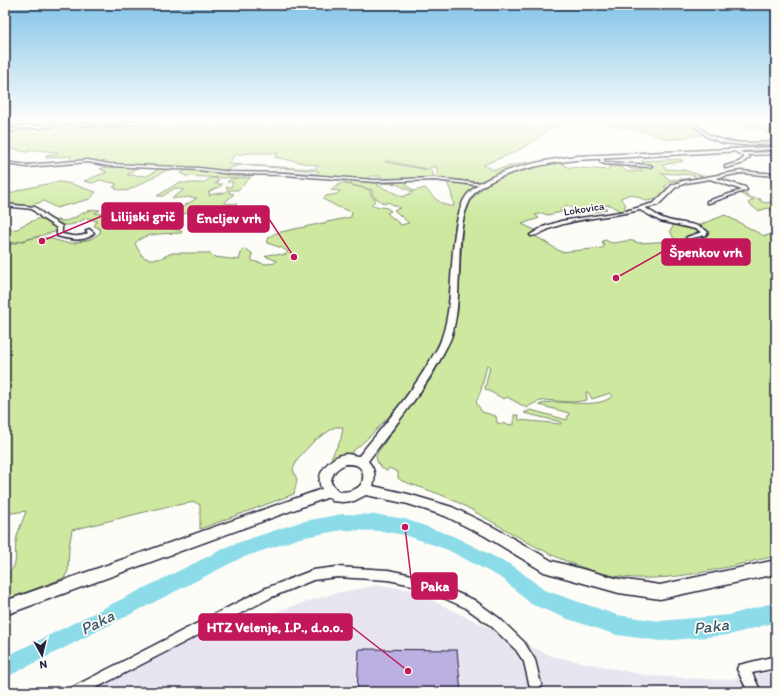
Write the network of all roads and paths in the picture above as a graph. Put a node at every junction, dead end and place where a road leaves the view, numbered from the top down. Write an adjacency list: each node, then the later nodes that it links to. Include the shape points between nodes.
1 (668, 154): 4 (main road)
2 (743, 154): 3 (street); 7 (street, via 748,157 746,163)
3 (759, 154)
4 (602, 157): 6 (street, via 602,162 609,164); 12 (main road, via 533,165)
5 (5, 163): 12 (street, via 27,166 88,161 134,166 199,168 231,173 375,181 436,179)
6 (650, 166)
7 (726, 167)
8 (751, 168): 9 (street, via 752,170)
9 (743, 172): 10 (street, Lokovica); 11 (street, Lokovica)
10 (776, 175)
11 (709, 178): 13 (street, via 745,189); 15 (street, Lokovica, via 678,184 659,203)
12 (484, 183): 19 (main road, via 469,196 460,220 453,315 446,339 424,380)
13 (709, 202)
14 (5, 205): 16 (street, via 33,208 60,227 59,235 82,238 89,236)
15 (640, 208): 17 (street, Lokovica, via 562,222); 18 (street, via 662,220 699,228 705,232)
16 (89, 231)
17 (532, 236)
18 (689, 238)
19 (361, 462): 20 (main road, via 368,470 370,480); 21 (main road, via 345,459 331,466 324,479 325,486)
20 (365, 490): 21 (main road, via 347,498 336,497); 22 (main road, via 448,511 490,532 549,567 619,586 660,592)
21 (330, 492): 23 (main road, via 296,502)
22 (776, 567)
23 (5, 608)
24 (776, 662): 27 (street, via 743,669)
25 (74, 692): 26 (street, via 268,593 313,575 337,572 388,575 417,581 470,604 495,622 520,646 529,660)
26 (537, 692)
27 (755, 692)

